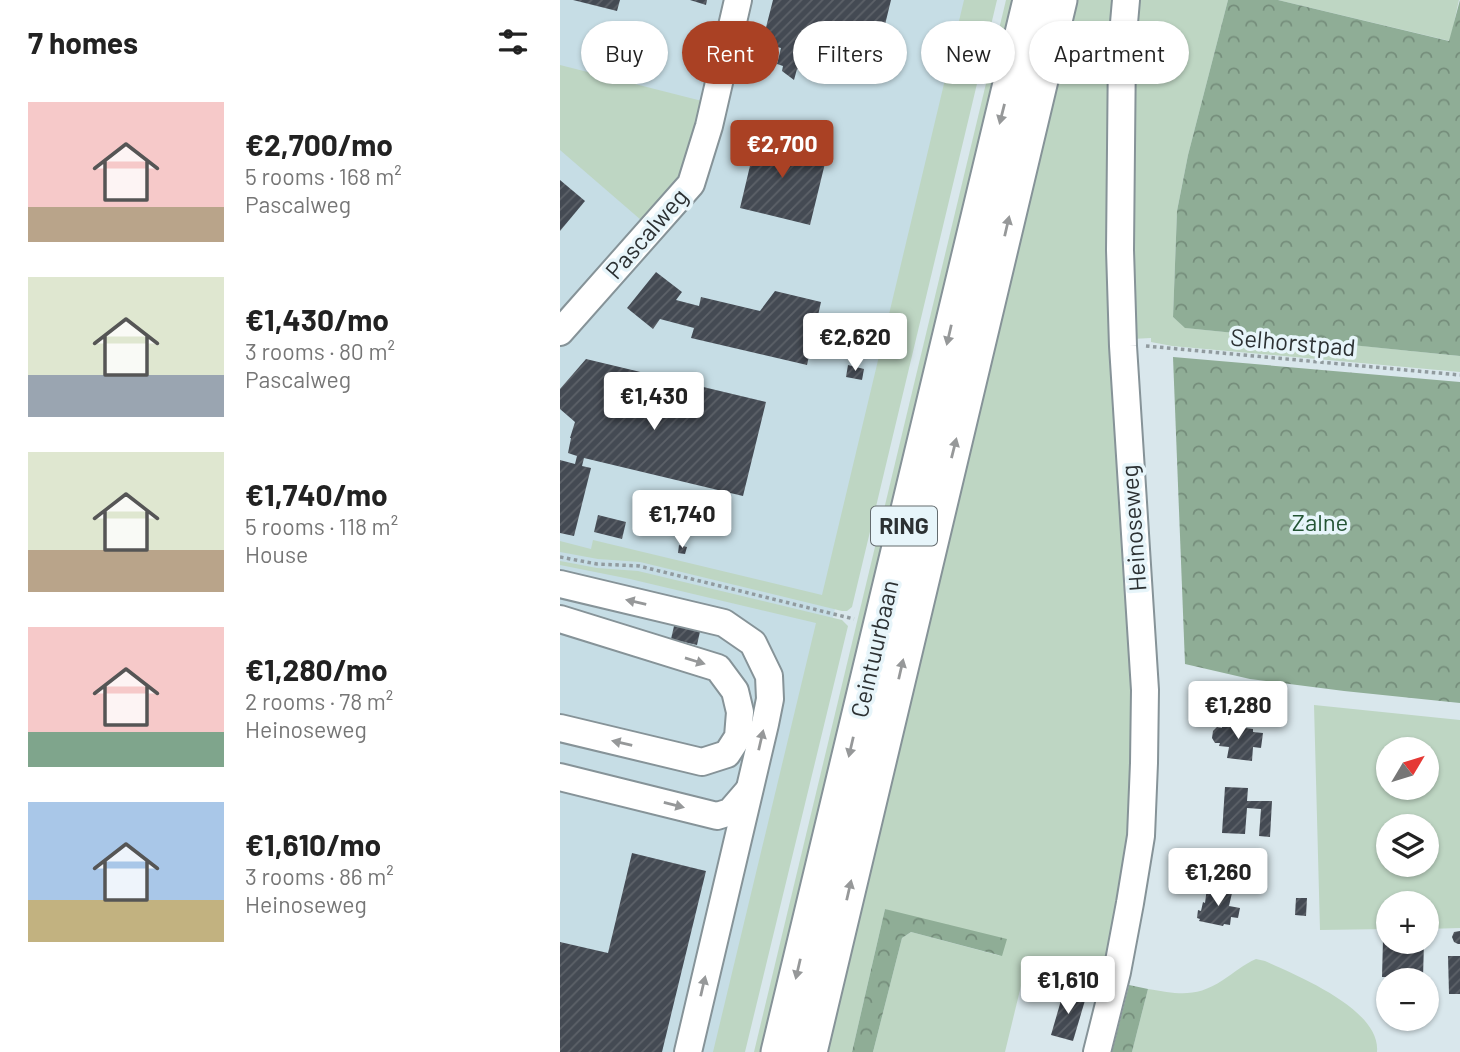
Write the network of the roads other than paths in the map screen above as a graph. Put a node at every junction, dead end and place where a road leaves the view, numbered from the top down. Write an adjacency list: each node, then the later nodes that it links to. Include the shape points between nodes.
1 (738, 0): 5 (street, Pascalweg, via 691,184)
2 (1030, 0): 12 (main road, Ceintuurbaan / RING, one-way to 12)
3 (1060, 0): 13 (main road, Ceintuurbaan / RING, one-way to 3)
4 (1126, 0): 14 (street, Heinoseweg, via 1120,250 1145,690 1144,763 1141,836 1117,972)
5 (560, 332)
6 (560, 584): 10 (street, one-way to 6, via 770,699 769,676 753,643 724,623)
7 (560, 619): 8 (street, one-way to 8, via 718,668 736,691 740,712 738,737 727,754 702,762)
8 (560, 728)
9 (560, 777): 10 (street, one-way to 10, via 717,816 730,812)
10 (749, 789): 11 (street, one-way to 10)
11 (688, 1052)
12 (779, 1052)
13 (810, 1052)
14 (1097, 1052)

